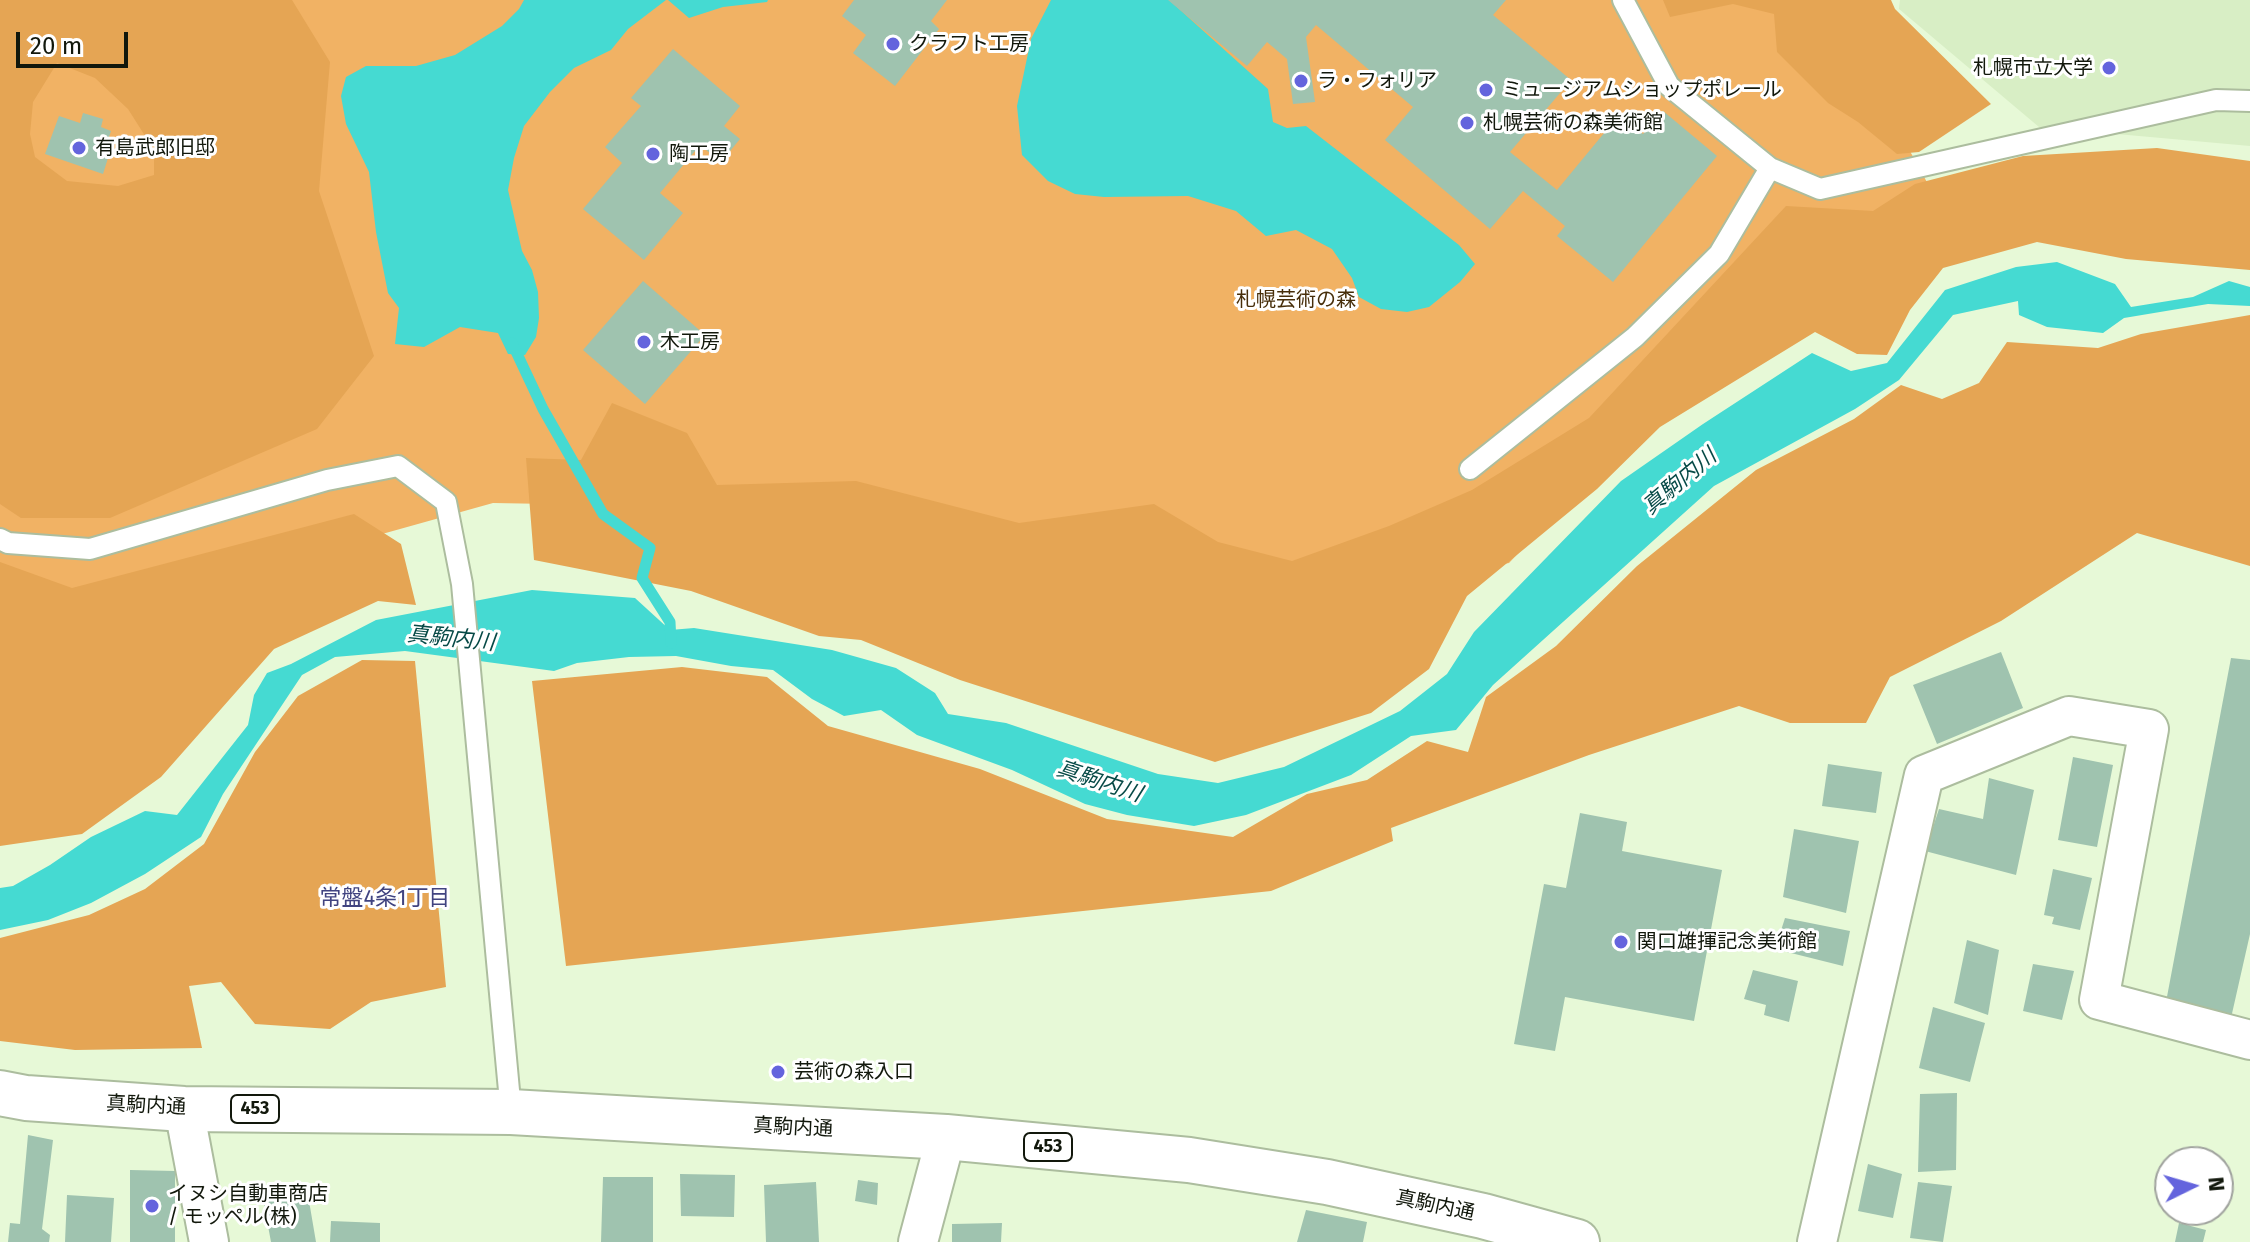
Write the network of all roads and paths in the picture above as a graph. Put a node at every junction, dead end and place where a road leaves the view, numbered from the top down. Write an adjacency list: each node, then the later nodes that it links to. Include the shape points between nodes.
1 (1623, 0): 3 (lane, via 1669,86)
2 (2250, 101): 3 (lane, via 2216,100 1820,189)
3 (1770, 168): 4 (lane, via 1719,254 1635,337)
4 (1470, 469)
5 (0, 539): 9 (lane, via 90,549 327,480 398,466 446,502 462,584)
6 (2250, 1040): 14 (street, via 2099,1000 2149,729 2069,716 1924,775)
7 (0, 1093): 8 (highway, 真駒内通 / 453)
8 (184, 1109): 9 (highway, 真駒内通 / 453); 11 (street)
9 (511, 1112): 10 (highway, 真駒内通 / 453)
10 (946, 1137): 12 (street); 13 (highway, 真駒内通 / 453, via 1189,1160 1327,1182)
11 (209, 1242)
12 (918, 1242)
13 (1577, 1242)
14 (1817, 1242)

